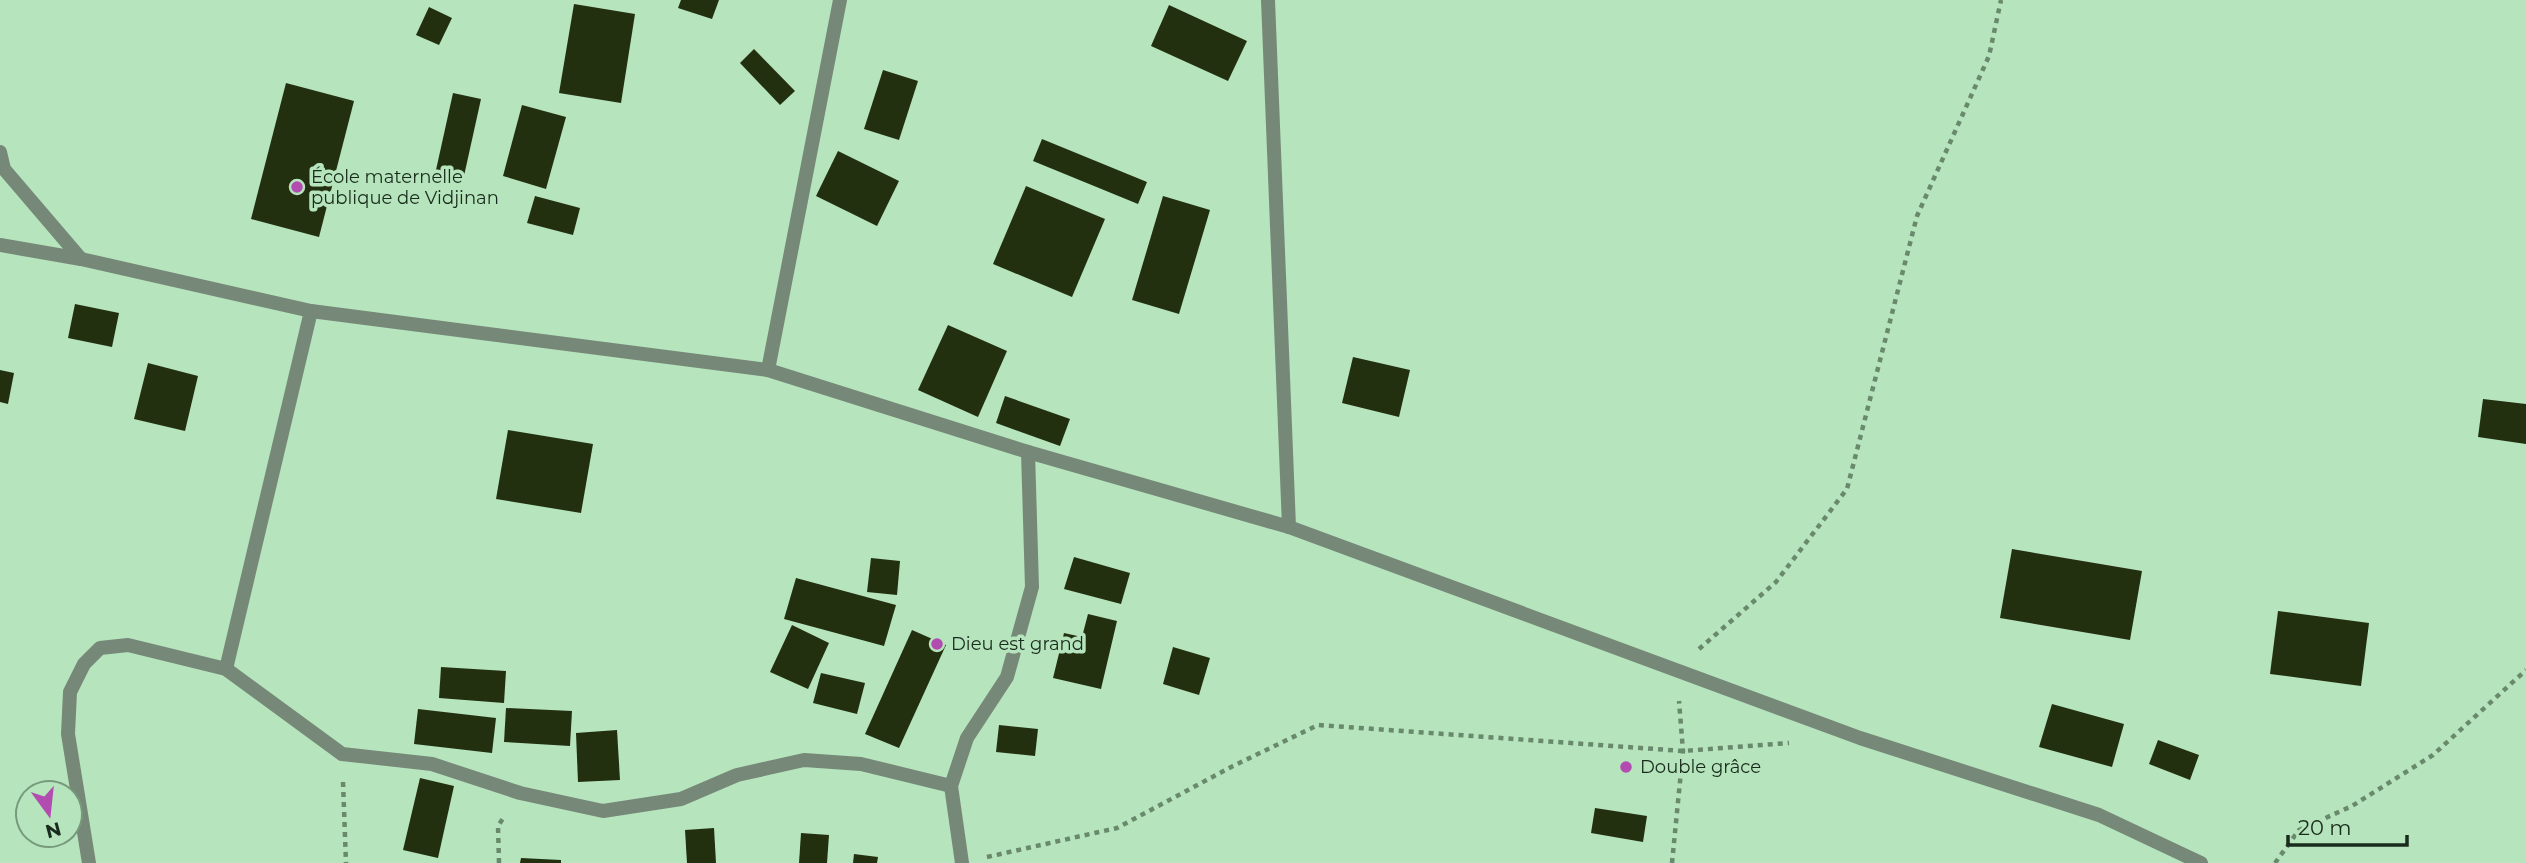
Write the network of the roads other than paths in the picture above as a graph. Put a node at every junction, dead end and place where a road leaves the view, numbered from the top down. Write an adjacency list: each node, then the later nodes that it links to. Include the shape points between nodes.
1 (840, 0): 7 (street)
2 (1268, 0): 9 (street)
3 (0, 152): 5 (street, via 4,169)
4 (0, 245): 5 (street)
5 (81, 259): 6 (street)
6 (311, 311): 7 (street); 10 (street)
7 (768, 370): 8 (street)
8 (1028, 453): 9 (street); 11 (street, via 1032,587 1007,677 967,738)
9 (1289, 527): 14 (street, via 1860,738 2099,815)
10 (226, 669): 11 (street, via 342,754 432,764 520,793 603,811 681,799 737,775 804,760 861,764); 12 (street, via 128,645 100,648 84,664 70,692 68,734)
11 (951, 786): 13 (street)
12 (89, 863)
13 (962, 863)
14 (2201, 863)

